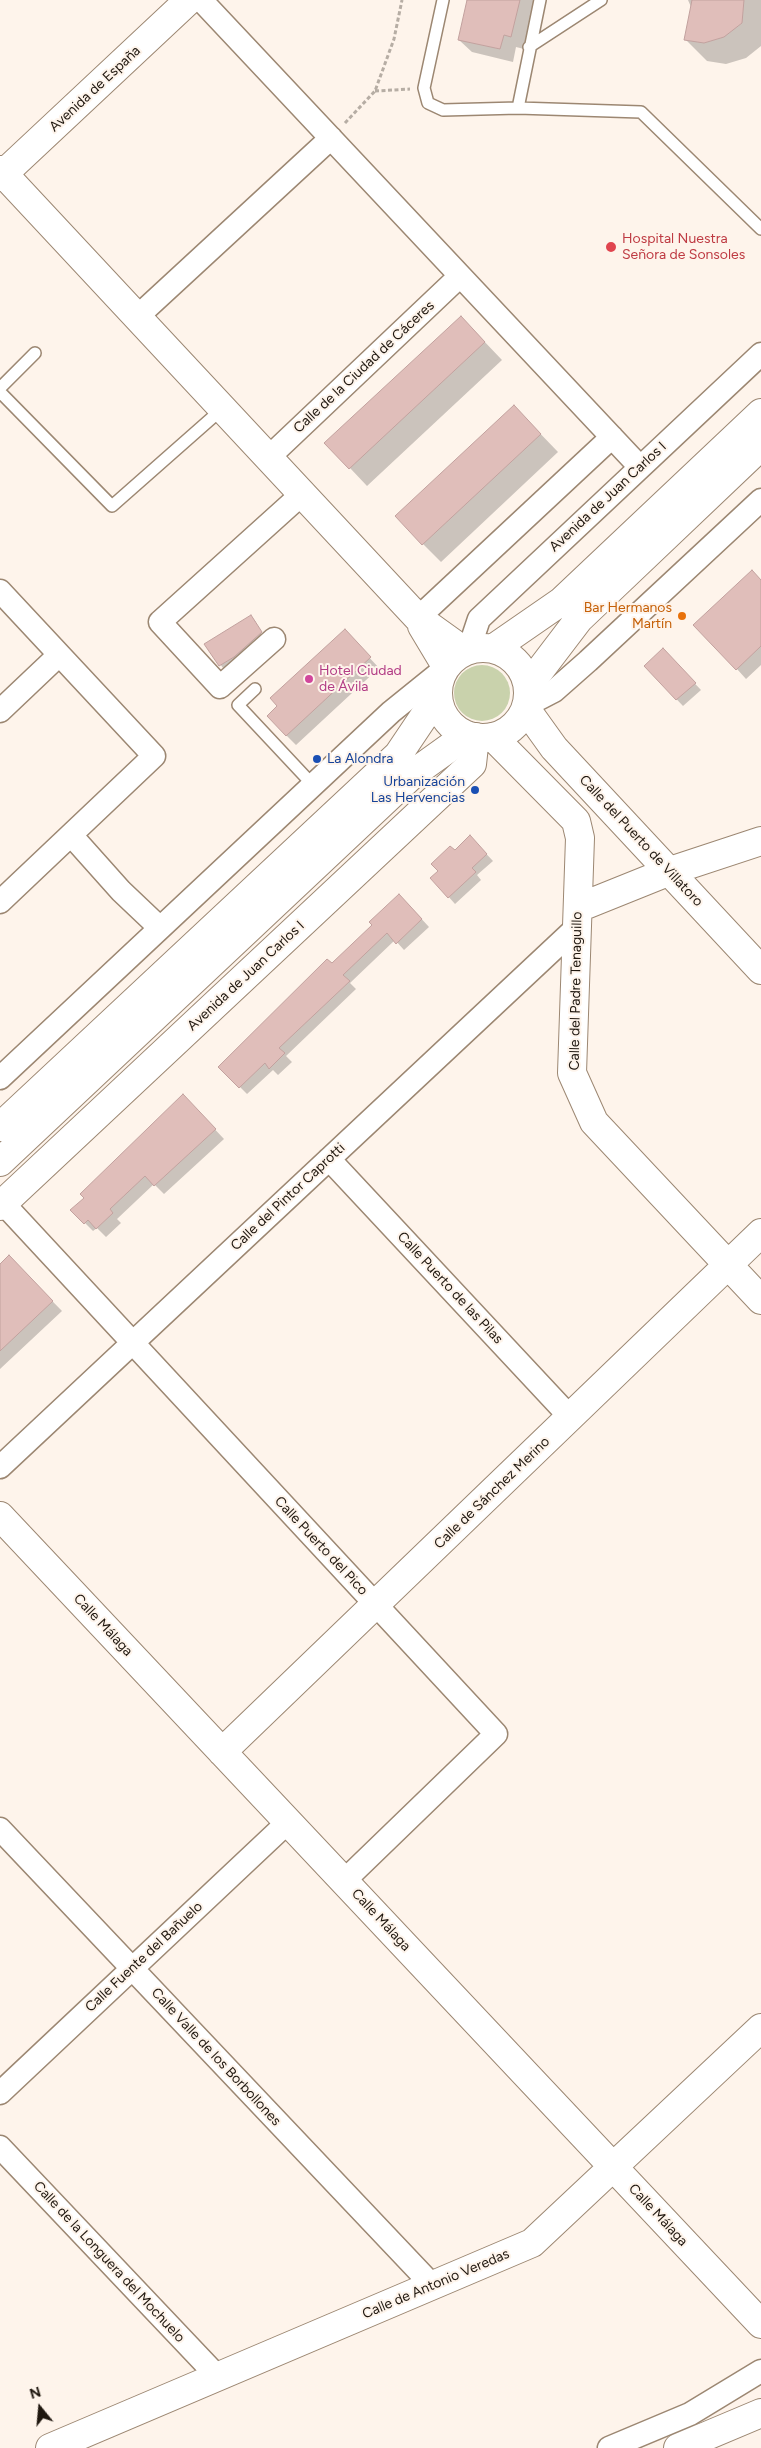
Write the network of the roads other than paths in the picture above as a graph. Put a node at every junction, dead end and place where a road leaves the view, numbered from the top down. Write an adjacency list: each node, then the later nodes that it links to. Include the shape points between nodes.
1 (189, 0): 9 (main road, Avenida de España)
2 (201, 0): 8 (street)
3 (443, 0): 7 (lane, via 424,88 428,103 443,110)
4 (540, 0): 6 (lane)
5 (601, 0): 6 (lane)
6 (529, 47): 7 (lane)
7 (518, 108): 10 (lane, via 641,112)
8 (330, 138): 11 (street); 12 (street)
9 (1, 173): 12 (main road)
10 (761, 229)
11 (460, 276): 19 (street); 21 (street, Calle de la Ciudad de Cáceres)
12 (137, 317): 17 (main road)
13 (35, 353): 15 (lane)
14 (761, 354): 22 (street, Avenida de Juan Carlos I)
15 (0, 388)
16 (0, 392): 17 (lane, via 112,506)
17 (222, 408): 21 (main road)
18 (761, 413): 29 (main road, via 562,601)
19 (612, 437): 22 (street); 26 (street)
20 (761, 446): 32 (main road, via 579,619)
21 (268, 458): 23 (main road)
22 (640, 467): 29 (street, Avenida de Juan Carlos I, via 479,619)
23 (302, 494): 26 (main road); 27 (street, via 160,622 220,687)
24 (761, 500): 32 (street, via 554,691)
25 (0, 591): 28 (street)
26 (418, 618): 29 (main road)
27 (274, 639)
28 (58, 655): 33 (street); 36 (street, via 154,756)
29 (463, 657): 31 (main road); 32 (main road, via 510,656 522,669); 35 (street, via 391,712)
30 (255, 689): 35 (lane, via 238,705)
31 (438, 698): 34 (main road, via 447,721); 44 (main road, via 398,755)
32 (527, 700): 34 (main road, via 513,727); 38 (main road, Calle del Puerto de Villatoro, via 554,748)
33 (0, 711)
34 (479, 737): 40 (main road, Calle del Padre Tenaguillo, via 576,821 580,838); 46 (main road, via 414,772); 47 (main road, Avenida de Juan Carlos I, via 472,764)
35 (313, 784): 41 (street)
36 (71, 835): 39 (street); 41 (street, via 121,891)
37 (761, 841): 38 (main road, Calle del Pintor Caprotti)
38 (670, 871): 40 (main road, Calle del Pintor Caprotti); 42 (main road, Calle del Puerto de Villatoro)
39 (0, 902)
40 (577, 918): 45 (street, Calle del Pintor Caprotti); 49 (main road, Calle del Padre Tenaguillo, via 572,1073 594,1122)
41 (160, 928): 43 (street)
42 (761, 970)
43 (0, 1078)
44 (0, 1127)
45 (329, 1159): 51 (street, Calle del Pintor Caprotti); 52 (street, Calle Puerto de las Pilas)
46 (0, 1162)
47 (2, 1204): 51 (street, Calle Puerto del Pico)
48 (761, 1233): 49 (main road, Calle de Sánchez Merino)
49 (728, 1265): 50 (main road, Calle del Padre Tenaguillo); 52 (main road, Calle de Sánchez Merino)
50 (761, 1300)
51 (133, 1342): 53 (street, Calle del Pintor Caprotti); 55 (street, Calle Puerto del Pico)
52 (570, 1417): 55 (main road, Calle de Sánchez Merino)
53 (0, 1467)
54 (0, 1516): 56 (main road, Calle Málaga)
55 (376, 1604): 56 (main road, Calle de Sánchez Merino); 59 (street, Calle Puerto del Pico, via 496,1734)
56 (222, 1752): 57 (main road, Calle Málaga)
57 (288, 1822): 59 (main road, Calle Málaga); 60 (street, Calle Fuente del Bañuelo)
58 (0, 1828): 60 (street, Calle Valle de los Borbollones)
59 (344, 1881): 64 (main road, Calle Málaga)
60 (132, 1968): 62 (street, Calle Fuente del Bañuelo); 65 (street, Calle Valle de los Borbollones)
61 (761, 2028): 64 (main road, Calle de Antonio Veredas)
62 (0, 2093)
63 (0, 2146): 68 (street, Calle de la Longuera del Mochuelo)
64 (613, 2167): 65 (main road, Calle de Antonio Veredas, via 532,2243); 66 (main road, Calle Málaga)
65 (433, 2286): 68 (main road, Calle de Antonio Veredas)
66 (761, 2324)
67 (761, 2371): 71 (street, via 690,2414)
68 (218, 2377): 70 (main road, Calle de Antonio Veredas)
69 (761, 2413): 72 (main road)
70 (50, 2448)
71 (609, 2448)
72 (678, 2448)

